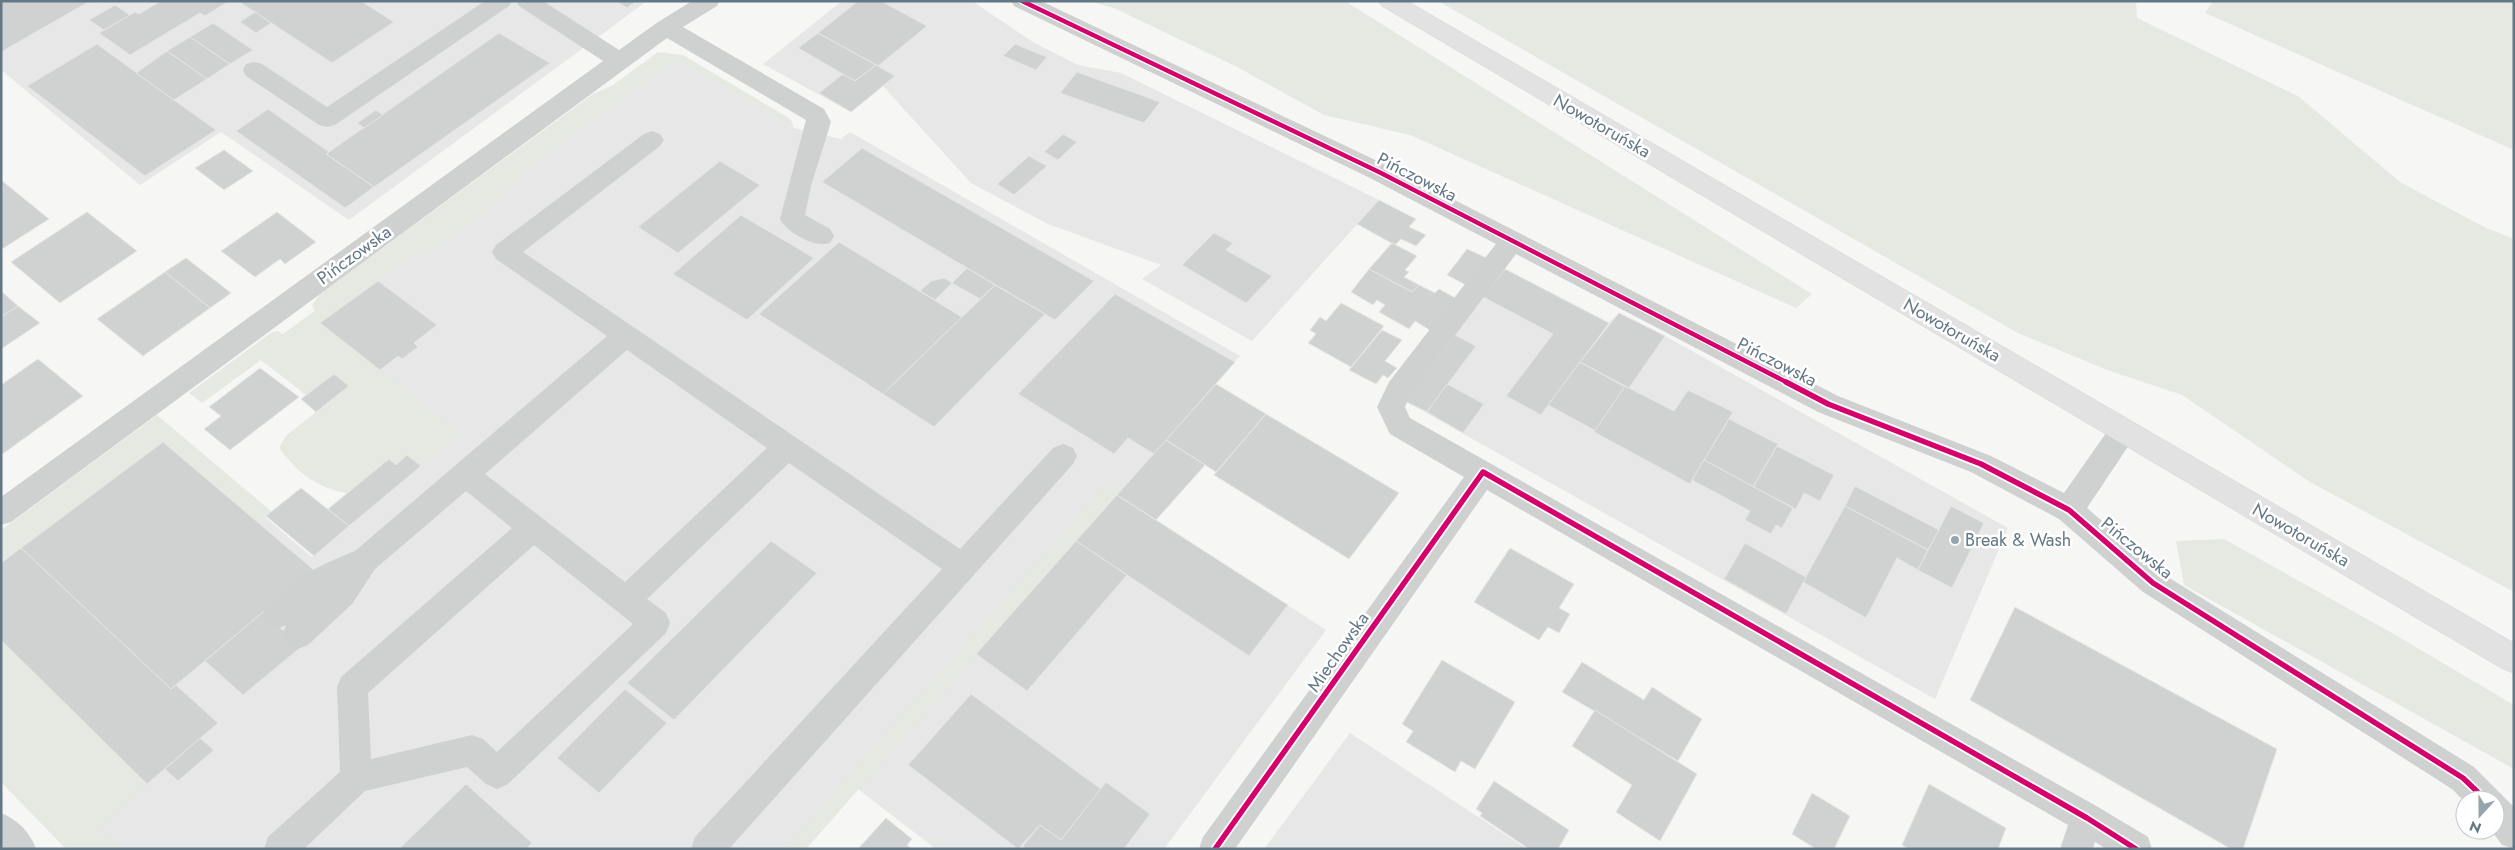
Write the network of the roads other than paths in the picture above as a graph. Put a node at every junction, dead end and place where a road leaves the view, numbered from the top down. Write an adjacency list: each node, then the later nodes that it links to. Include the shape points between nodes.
1 (501, 1): 8 (street, via 327,119)
2 (527, 1): 7 (street)
3 (709, 1): 6 (street, Pińczowska)
4 (1022, 1): 11 (street, Pińczowska, via 1379,172)
5 (1390, 1): 13 (main road, Nowotoruńska)
6 (666, 27): 7 (street, Pińczowska); 10 (street, via 816,115 819,122 798,186 792,219)
7 (619, 61): 19 (street, Pińczowska)
8 (254, 70)
9 (652, 140): 12 (street, via 505,252)
10 (821, 236)
11 (1512, 241): 16 (street, via 1399,390 1391,408 1400,426); 18 (street, Pińczowska, via 1828,404 1981,464)
12 (626, 336): 14 (street); 17 (street)
13 (2123, 431): 18 (street); 24 (main road, Nowotoruńska)
14 (787, 447): 21 (street); 22 (street)
15 (1063, 456): 21 (street)
16 (1483, 472): 27 (street); 34 (street, Miechowska)
17 (465, 474): 20 (street); 23 (street, via 365,560 342,595)
18 (2069, 510): 26 (street, Pińczowska, via 2153,583 2463,778)
19 (1, 513)
20 (534, 527): 22 (street); 25 (street, via 352,687)
21 (962, 567): 33 (street)
22 (626, 600): 25 (street, via 655,623 497,773 472,750)
23 (287, 625)
24 (2514, 659)
25 (356, 778): 32 (street)
26 (2476, 790)
27 (2088, 818): 35 (street); 36 (street)
28 (2505, 822): 30 (street)
29 (1, 829): 31 (street)
30 (2514, 833)
31 (20, 849)
32 (280, 849)
33 (707, 849)
34 (1215, 849)
35 (2076, 849)
36 (2136, 849)

